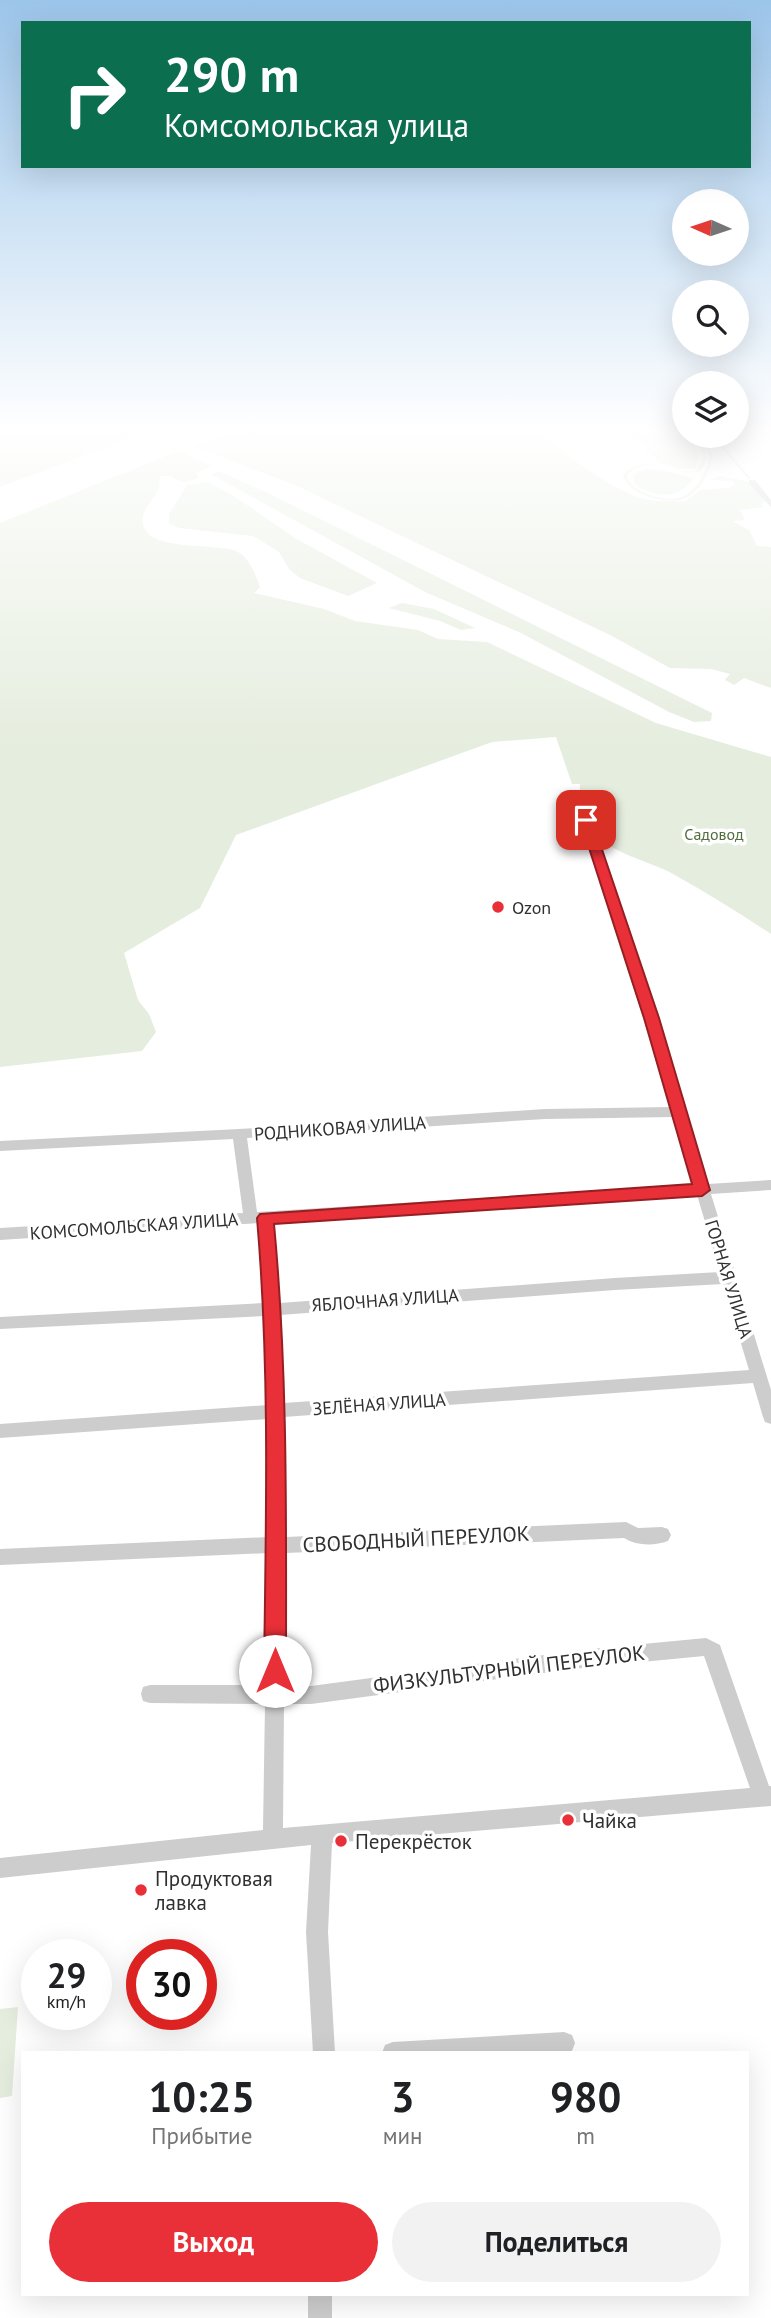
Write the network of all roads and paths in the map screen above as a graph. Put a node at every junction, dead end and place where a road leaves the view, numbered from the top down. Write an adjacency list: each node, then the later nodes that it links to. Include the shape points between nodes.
1 (586, 820): 2 (street, ГОРНАЯ УЛИЦА)
2 (679, 1112): 3 (street, РОДНИКОВАЯ УЛИЦА, via 545,1114); 6 (street, ГОРНАЯ УЛИЦА)
3 (239, 1134): 4 (street, РОДНИКОВАЯ УЛИЦА); 7 (street)
4 (0, 1146)
5 (771, 1185): 6 (street, КОМСОМОЛЬСКАЯ УЛИЦА)
6 (702, 1190): 7 (street, КОМСОМОЛЬСКАЯ УЛИЦА); 9 (street, ГОРНАЯ УЛИЦА)
7 (258, 1219): 8 (street, КОМСОМОЛЬСКАЯ УЛИЦА); 10 (street)
8 (0, 1234)
9 (728, 1278): 10 (street, ЯБЛОЧНАЯ УЛИЦА); 12 (street, ГОРНАЯ УЛИЦА)
10 (274, 1309): 11 (street, ЯБЛОЧНАЯ УЛИЦА); 13 (street)
11 (0, 1323)
12 (758, 1376): 13 (street, ЗЕЛЁНАЯ УЛИЦА); 14 (street, ГОРНАЯ УЛИЦА)
13 (276, 1411): 15 (street, ЗЕЛЁНАЯ УЛИЦА); 17 (street)
14 (771, 1417)
15 (0, 1431)
16 (662, 1535): 17 (street, СВОБОДНЫЙ ПЕРЕУЛОК, via 636,1536 626,1530)
17 (276, 1546): 18 (street, СВОБОДНЫЙ ПЕРЕУЛОК); 20 (street)
18 (0, 1556)
19 (150, 1694): 20 (street, ФИЗКУЛЬТУРНЫЙ ПЕРЕУЛОК)
20 (275, 1696): 21 (street, ФИЗКУЛЬТУРНЫЙ ПЕРЕУЛОК, via 706,1647 713,1651); 23 (street)
21 (767, 1797): 22 (street)
22 (321, 1833): 23 (street); 26 (street, via 317,1932)
23 (273, 1840): 24 (street)
24 (0, 1868)
25 (564, 2043): 27 (street)
26 (324, 2051)
27 (427, 2051)
28 (320, 2296): 29 (street)
29 (320, 2318)

